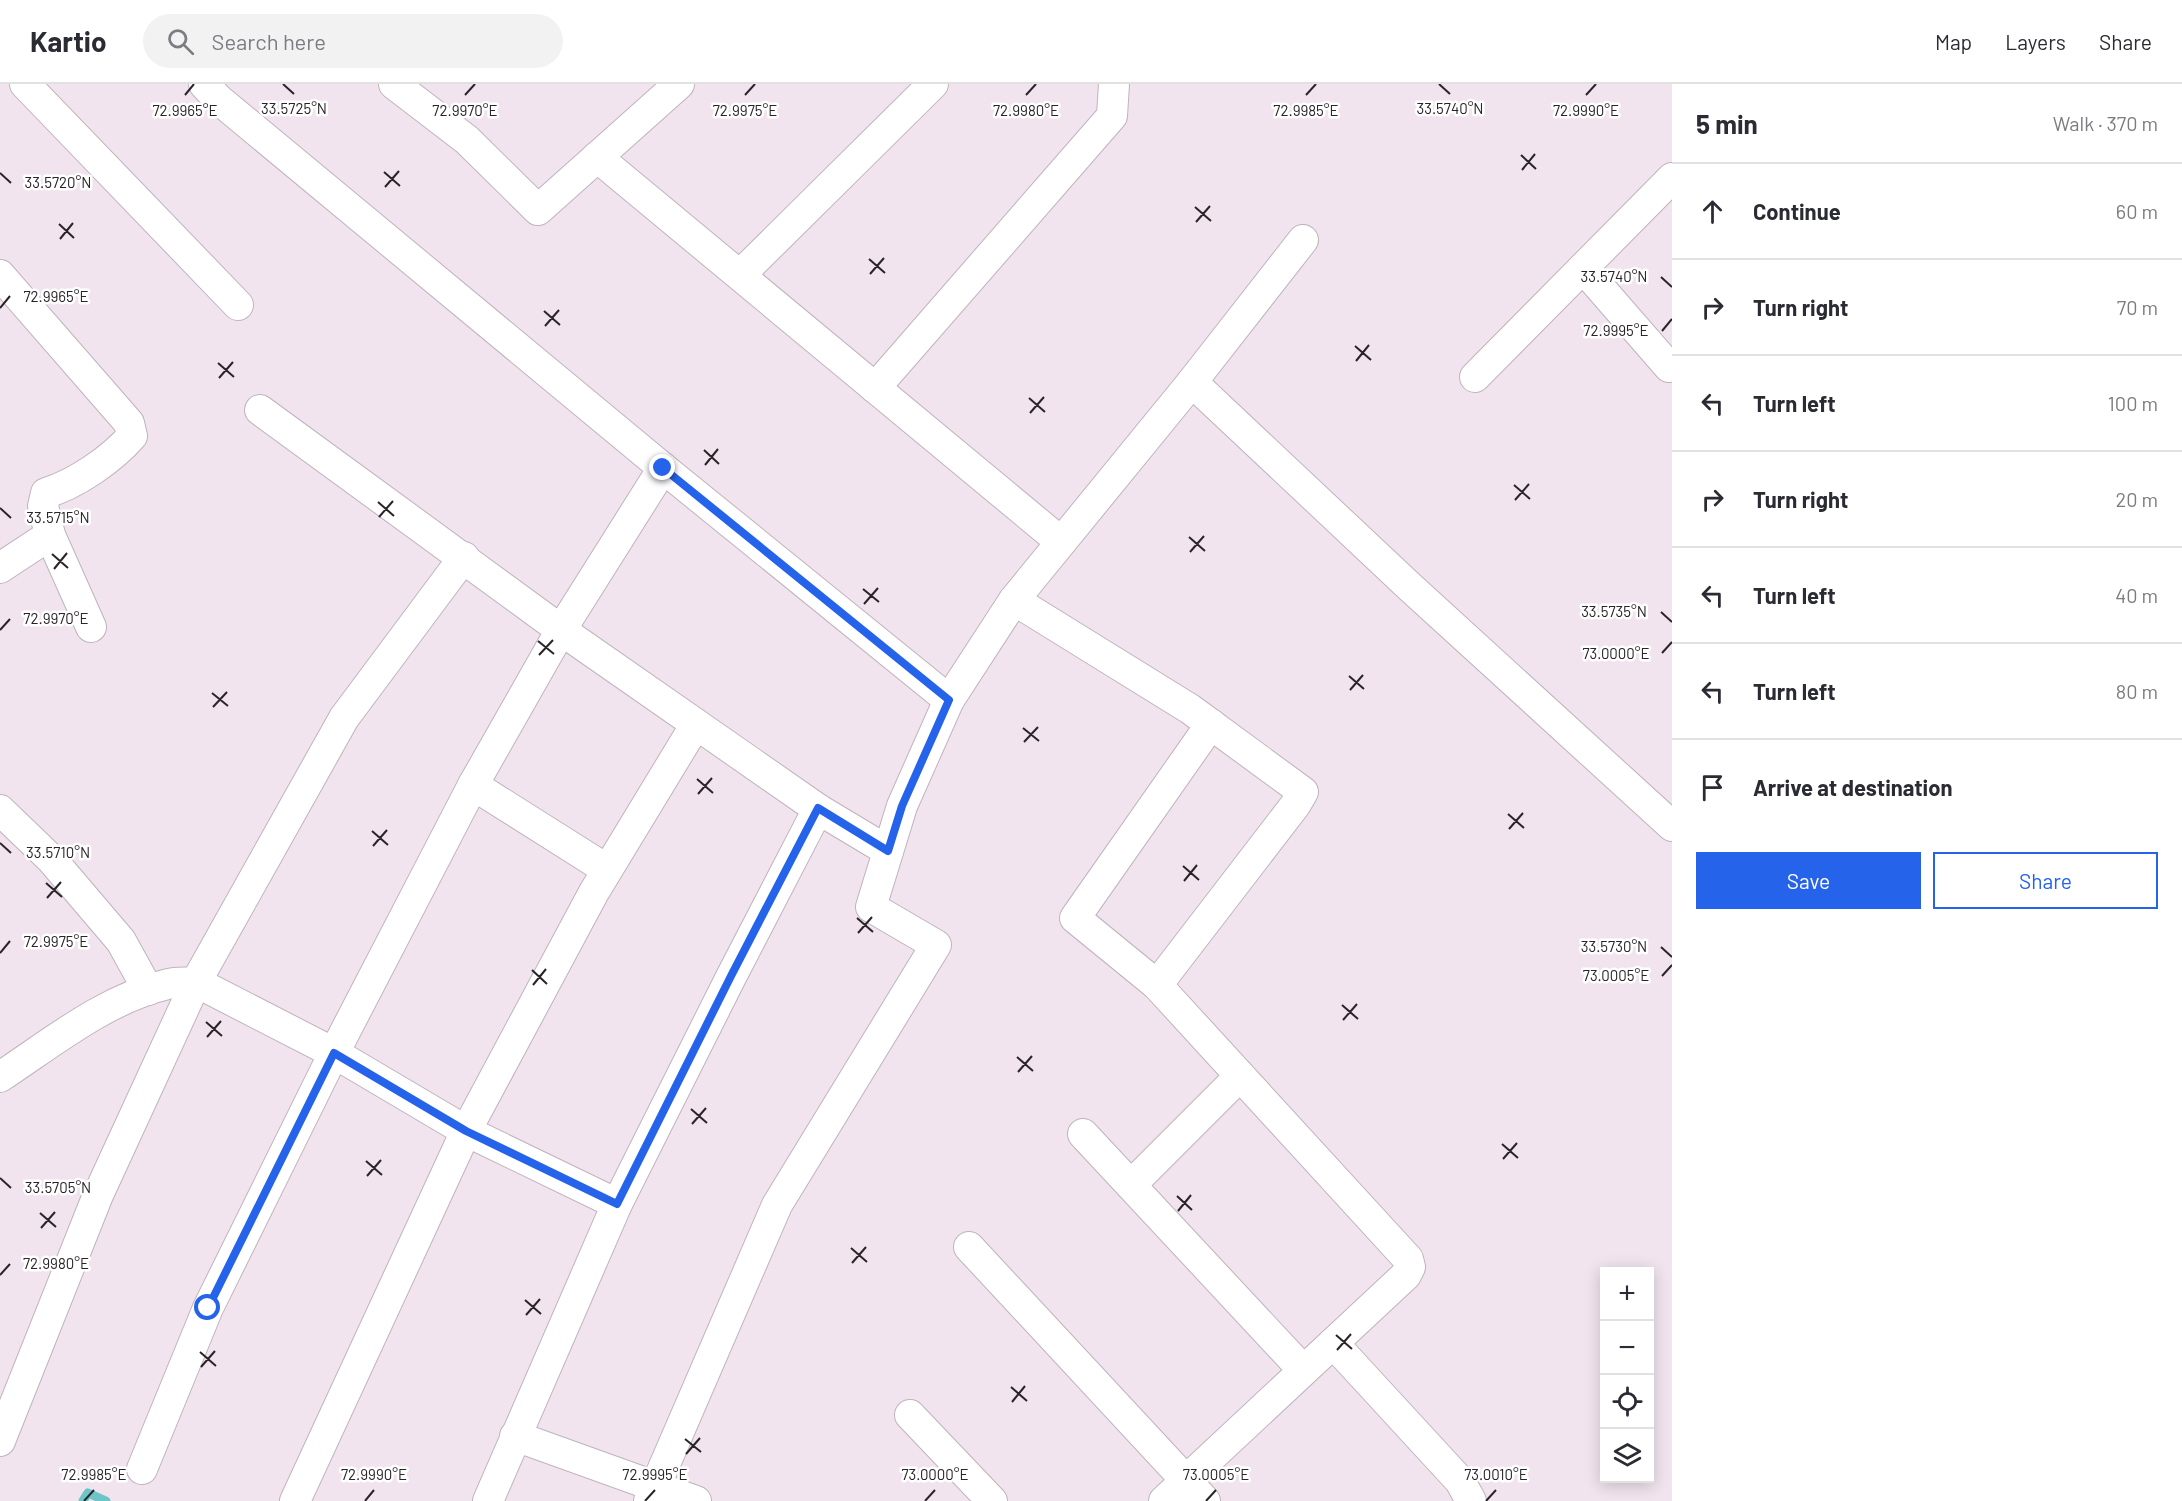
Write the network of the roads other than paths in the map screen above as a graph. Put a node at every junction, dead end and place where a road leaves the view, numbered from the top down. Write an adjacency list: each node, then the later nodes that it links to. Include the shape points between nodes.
1 (25, 84): 13 (street)
2 (204, 84): 19 (street)
3 (394, 84): 7 (street, via 467,140 538,210)
4 (679, 84): 7 (street)
5 (933, 84): 12 (street)
6 (1114, 84): 17 (street, via 1112,116)
7 (597, 157): 12 (street)
8 (1672, 178): 10 (street)
9 (1303, 240): 16 (street)
10 (1583, 268): 14 (street); 15 (street)
11 (0, 275): 20 (street, via 129,423 132,436 101,464 46,493 43,506)
12 (740, 275): 17 (street)
13 (238, 305)
14 (1669, 367)
15 (1475, 377)
16 (1192, 382): 21 (street); 33 (street, via 1410,587)
17 (875, 388): 21 (street)
18 (260, 410): 22 (street)
19 (663, 468): 26 (street); 27 (street)
20 (51, 535): 23 (street); 25 (street)
21 (1061, 542): 24 (street)
22 (464, 557): 26 (street); 36 (street, via 344,718)
23 (0, 568)
24 (1014, 600): 27 (street); 29 (street)
25 (91, 627)
26 (561, 630): 28 (street); 30 (street)
27 (949, 700): 34 (street, via 902,806)
28 (696, 724): 31 (street); 35 (street)
29 (1211, 724): 37 (street, via 1075,918); 37 (street, via 1303,792)
30 (473, 785): 35 (street); 39 (street)
31 (818, 808): 34 (street); 45 (street)
32 (0, 810): 38 (street, via 52,860 120,941)
33 (1667, 811)
34 (888, 851): 54 (street, via 871,907 936,945 777,1206)
35 (606, 869): 42 (street)
36 (196, 982): 38 (street, via 170,983); 39 (street); 51 (street, via 98,1195)
37 (1157, 985): 40 (street)
38 (148, 990): 41 (street, via 96,1013)
39 (334, 1053): 42 (street); 52 (street, via 208,1308)
40 (1240, 1076): 44 (street); 47 (street, via 1408,1259 1406,1275)
41 (0, 1077)
42 (466, 1131): 45 (street); 55 (street)
43 (1083, 1134): 44 (street)
44 (1131, 1185): 48 (street)
45 (617, 1204): 50 (street)
46 (969, 1247): 53 (street)
47 (1333, 1342): 48 (street); 60 (street, via 1460,1481)
48 (1303, 1370): 53 (street)
49 (910, 1414): 58 (street)
50 (515, 1436): 54 (street); 56 (street)
51 (0, 1441)
52 (142, 1469)
53 (1196, 1491): 59 (street)
54 (651, 1494): 57 (street)
55 (295, 1501)
56 (488, 1501)
57 (696, 1501)
58 (992, 1501)
59 (1164, 1501)
60 (1471, 1501)

